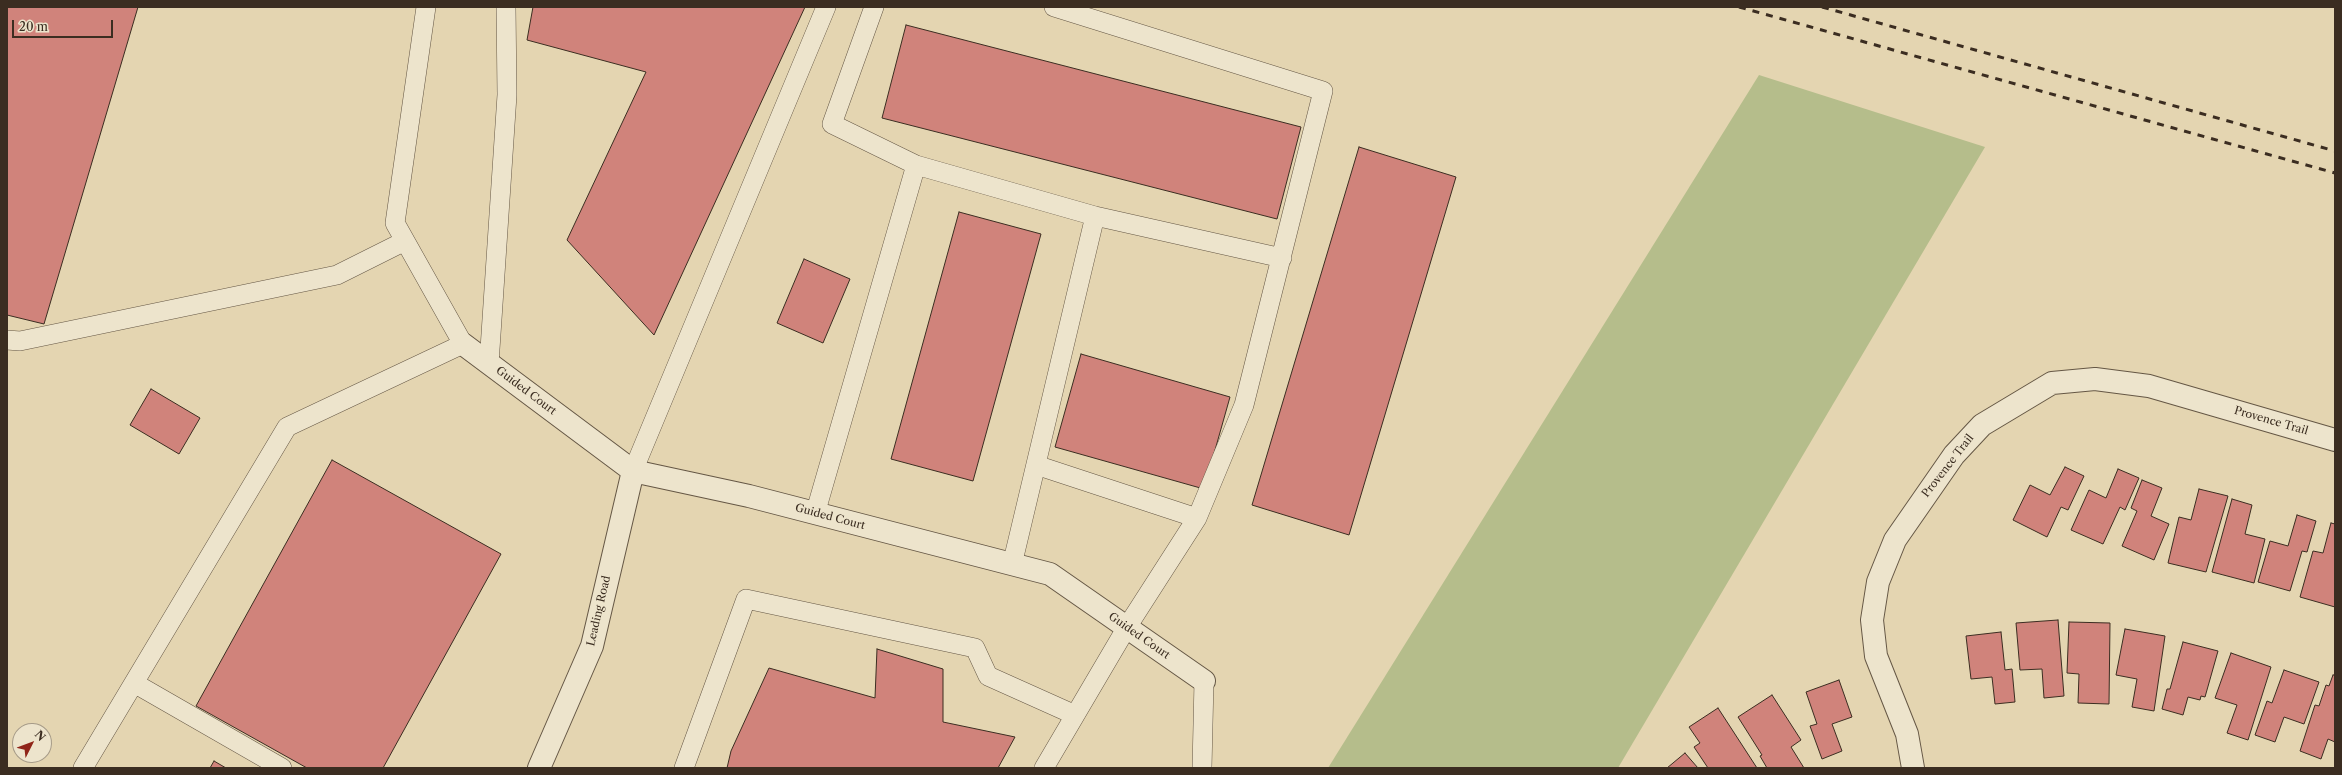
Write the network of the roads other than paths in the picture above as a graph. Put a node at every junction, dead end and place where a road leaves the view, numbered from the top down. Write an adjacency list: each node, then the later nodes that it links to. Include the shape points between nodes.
1 (426, 7): 8 (lane, via 395,223)
2 (506, 7): 12 (lane, via 506,95)
3 (826, 7): 15 (lane)
4 (874, 7): 6 (lane, via 832,124)
5 (1054, 7): 9 (lane, via 1323,91)
6 (916, 166): 7 (lane); 16 (lane)
7 (1095, 216): 9 (lane); 14 (lane)
8 (404, 241): 10 (lane, via 337,275 20,341); 11 (lane)
9 (1282, 258): 17 (lane, via 1244,405)
10 (7, 340)
11 (463, 344): 12 (street, Guided Court); 21 (lane, via 287,427)
12 (489, 364): 15 (street, Guided Court)
13 (2335, 440): 29 (street, Provence Trail, via 2149,386 2095,379 2052,383 1982,425 1954,455 1895,540 1878,582 1872,620 1876,656 1907,734)
14 (1036, 465): 17 (lane); 18 (lane)
15 (633, 470): 16 (street, Guided Court); 25 (street, Leading Road, via 592,646)
16 (815, 514): 18 (street, Guided Court)
17 (1197, 518): 19 (lane)
18 (1012, 565): 19 (street, Guided Court, via 1050,574)
19 (1127, 627): 20 (street, Guided Court); 22 (lane)
20 (1204, 681): 28 (lane)
21 (134, 683): 23 (lane); 24 (lane)
22 (1075, 715): 26 (lane, via 988,676 975,648 746,599); 27 (lane)
23 (83, 768)
24 (282, 768)
25 (539, 768)
26 (684, 768)
27 (1044, 768)
28 (1202, 768)
29 (1913, 768)

